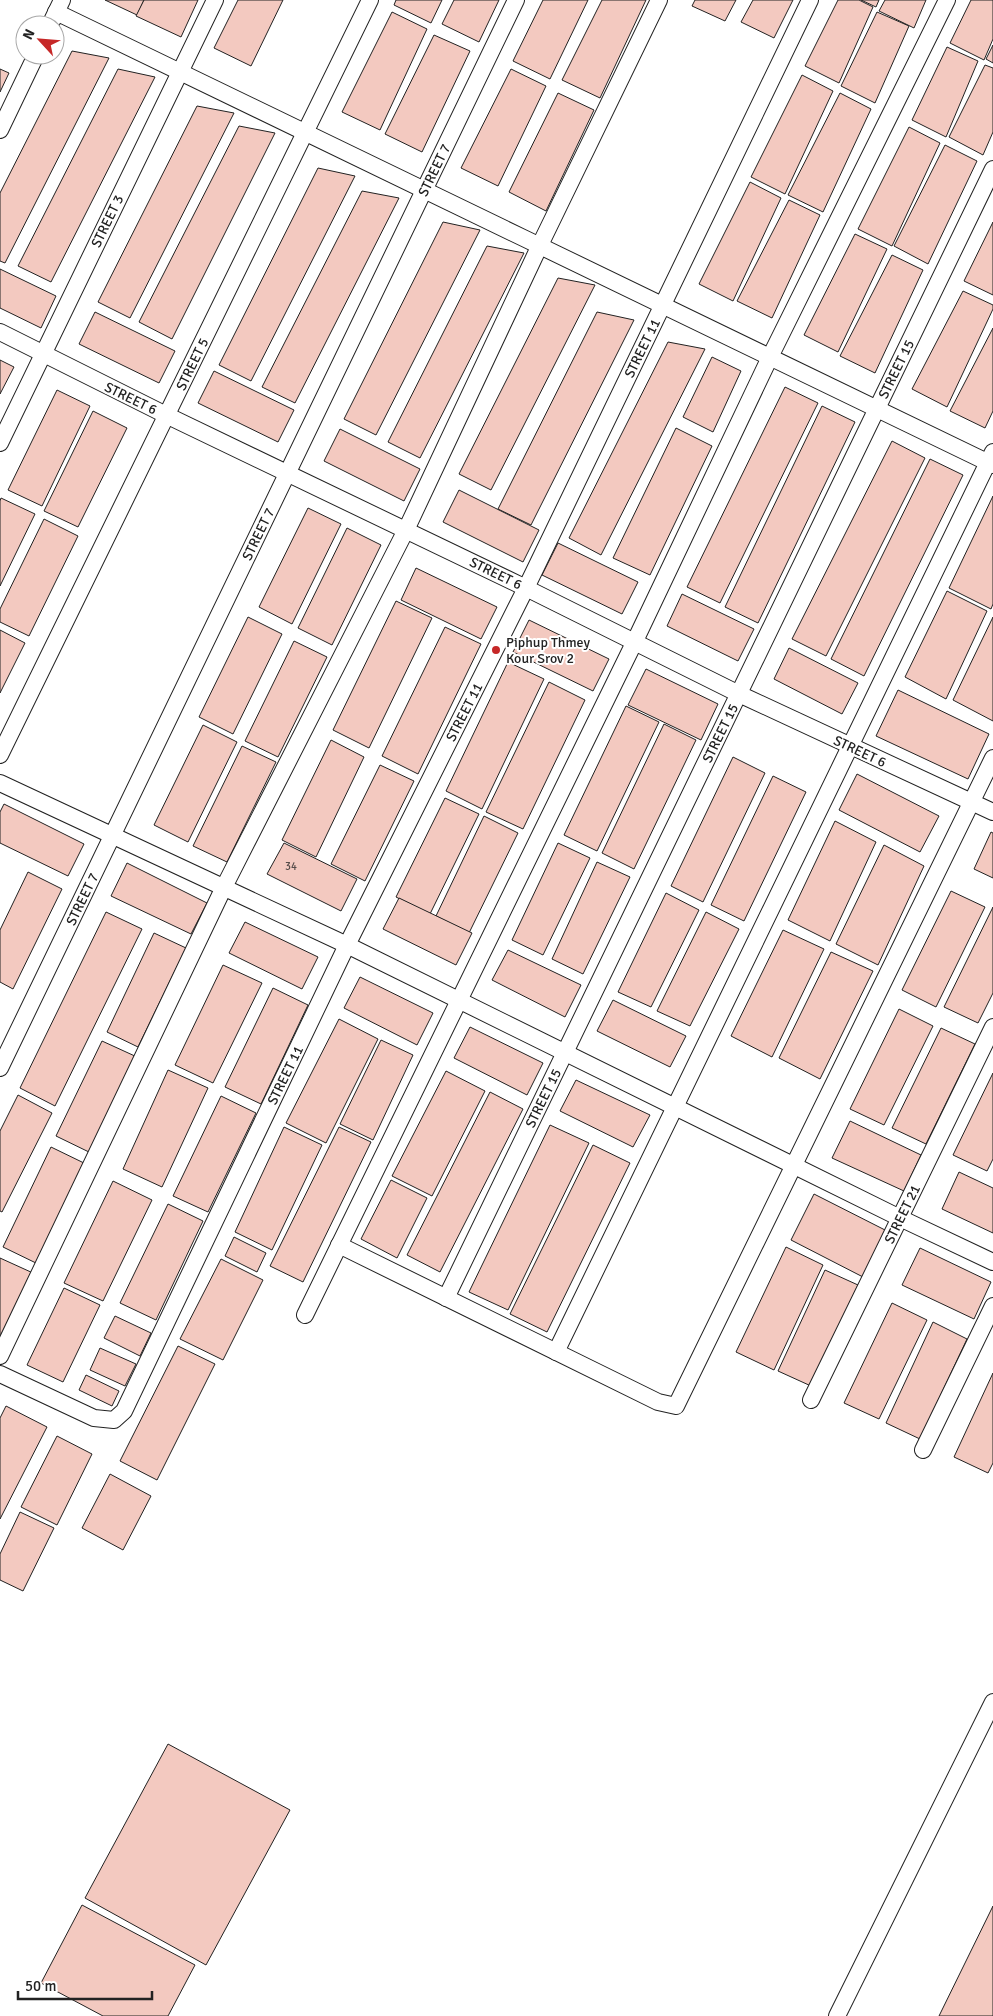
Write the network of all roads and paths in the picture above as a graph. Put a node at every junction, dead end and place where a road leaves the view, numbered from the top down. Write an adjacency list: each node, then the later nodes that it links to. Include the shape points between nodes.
1 (215, 0): 9 (street, STREET 3)
2 (370, 0): 11 (street, STREET 5)
3 (516, 0): 13 (street, STREET 7)
4 (659, 0): 14 (street)
5 (810, 0): 15 (street, STREET 11)
6 (947, 0): 18 (street)
7 (56, 12): 9 (street)
8 (31, 65): 10 (street)
9 (180, 73): 11 (street); 17 (street, STREET 3)
10 (0, 130)
11 (304, 134): 13 (street); 20 (street, STREET 5)
12 (993, 168): 19 (street, STREET 15)
13 (424, 192): 14 (street); 23 (street, STREET 7)
14 (540, 244): 15 (street); 24 (street)
15 (662, 306): 18 (street); 25 (street, STREET 11)
16 (0, 332): 17 (street, STREET 6)
17 (43, 354): 20 (street, STREET 6); 21 (street, STREET 3)
18 (771, 355): 19 (street); 26 (street)
19 (877, 408): 22 (street); 27 (street, STREET 15)
20 (166, 415): 23 (street, STREET 6); 29 (street, STREET 5)
21 (0, 443)
22 (991, 460): 28 (street)
23 (288, 472): 24 (street, STREET 6); 34 (street, STREET 7)
24 (406, 530): 25 (street, STREET 6); 35 (street)
25 (526, 588): 26 (street, STREET 6); 36 (street, STREET 11)
26 (634, 643): 27 (street, STREET 6); 37 (street)
27 (739, 694): 28 (street, STREET 6); 39 (street, STREET 15)
28 (849, 747): 32 (street, STREET 6); 41 (street)
29 (0, 755)
30 (993, 758): 32 (street)
31 (0, 782): 34 (street)
32 (972, 801): 33 (street, STREET 6); 42 (street)
33 (993, 812)
34 (112, 835): 35 (street); 40 (street, STREET 7)
35 (224, 887): 36 (street); 50 (street)
36 (347, 945): 37 (street); 51 (street, STREET 11, via 124,1411 114,1420 94,1418)
37 (458, 999): 39 (street); 44 (street)
38 (993, 1027): 43 (street, STREET 21)
39 (565, 1052): 41 (street); 46 (street, STREET 15)
40 (0, 1068)
41 (676, 1106): 42 (street); 49 (street)
42 (794, 1164): 43 (street); 49 (street, via 676,1406 658,1402)
43 (900, 1218): 45 (street); 52 (street, STREET 21)
44 (339, 1245): 46 (street); 48 (street)
45 (993, 1262)
46 (446, 1298): 49 (street)
47 (993, 1306): 53 (street)
48 (305, 1315)
49 (556, 1352)
50 (0, 1356)
51 (0, 1374)
52 (811, 1400)
53 (923, 1450)
54 (993, 1702): 55 (street)
55 (837, 2016)

